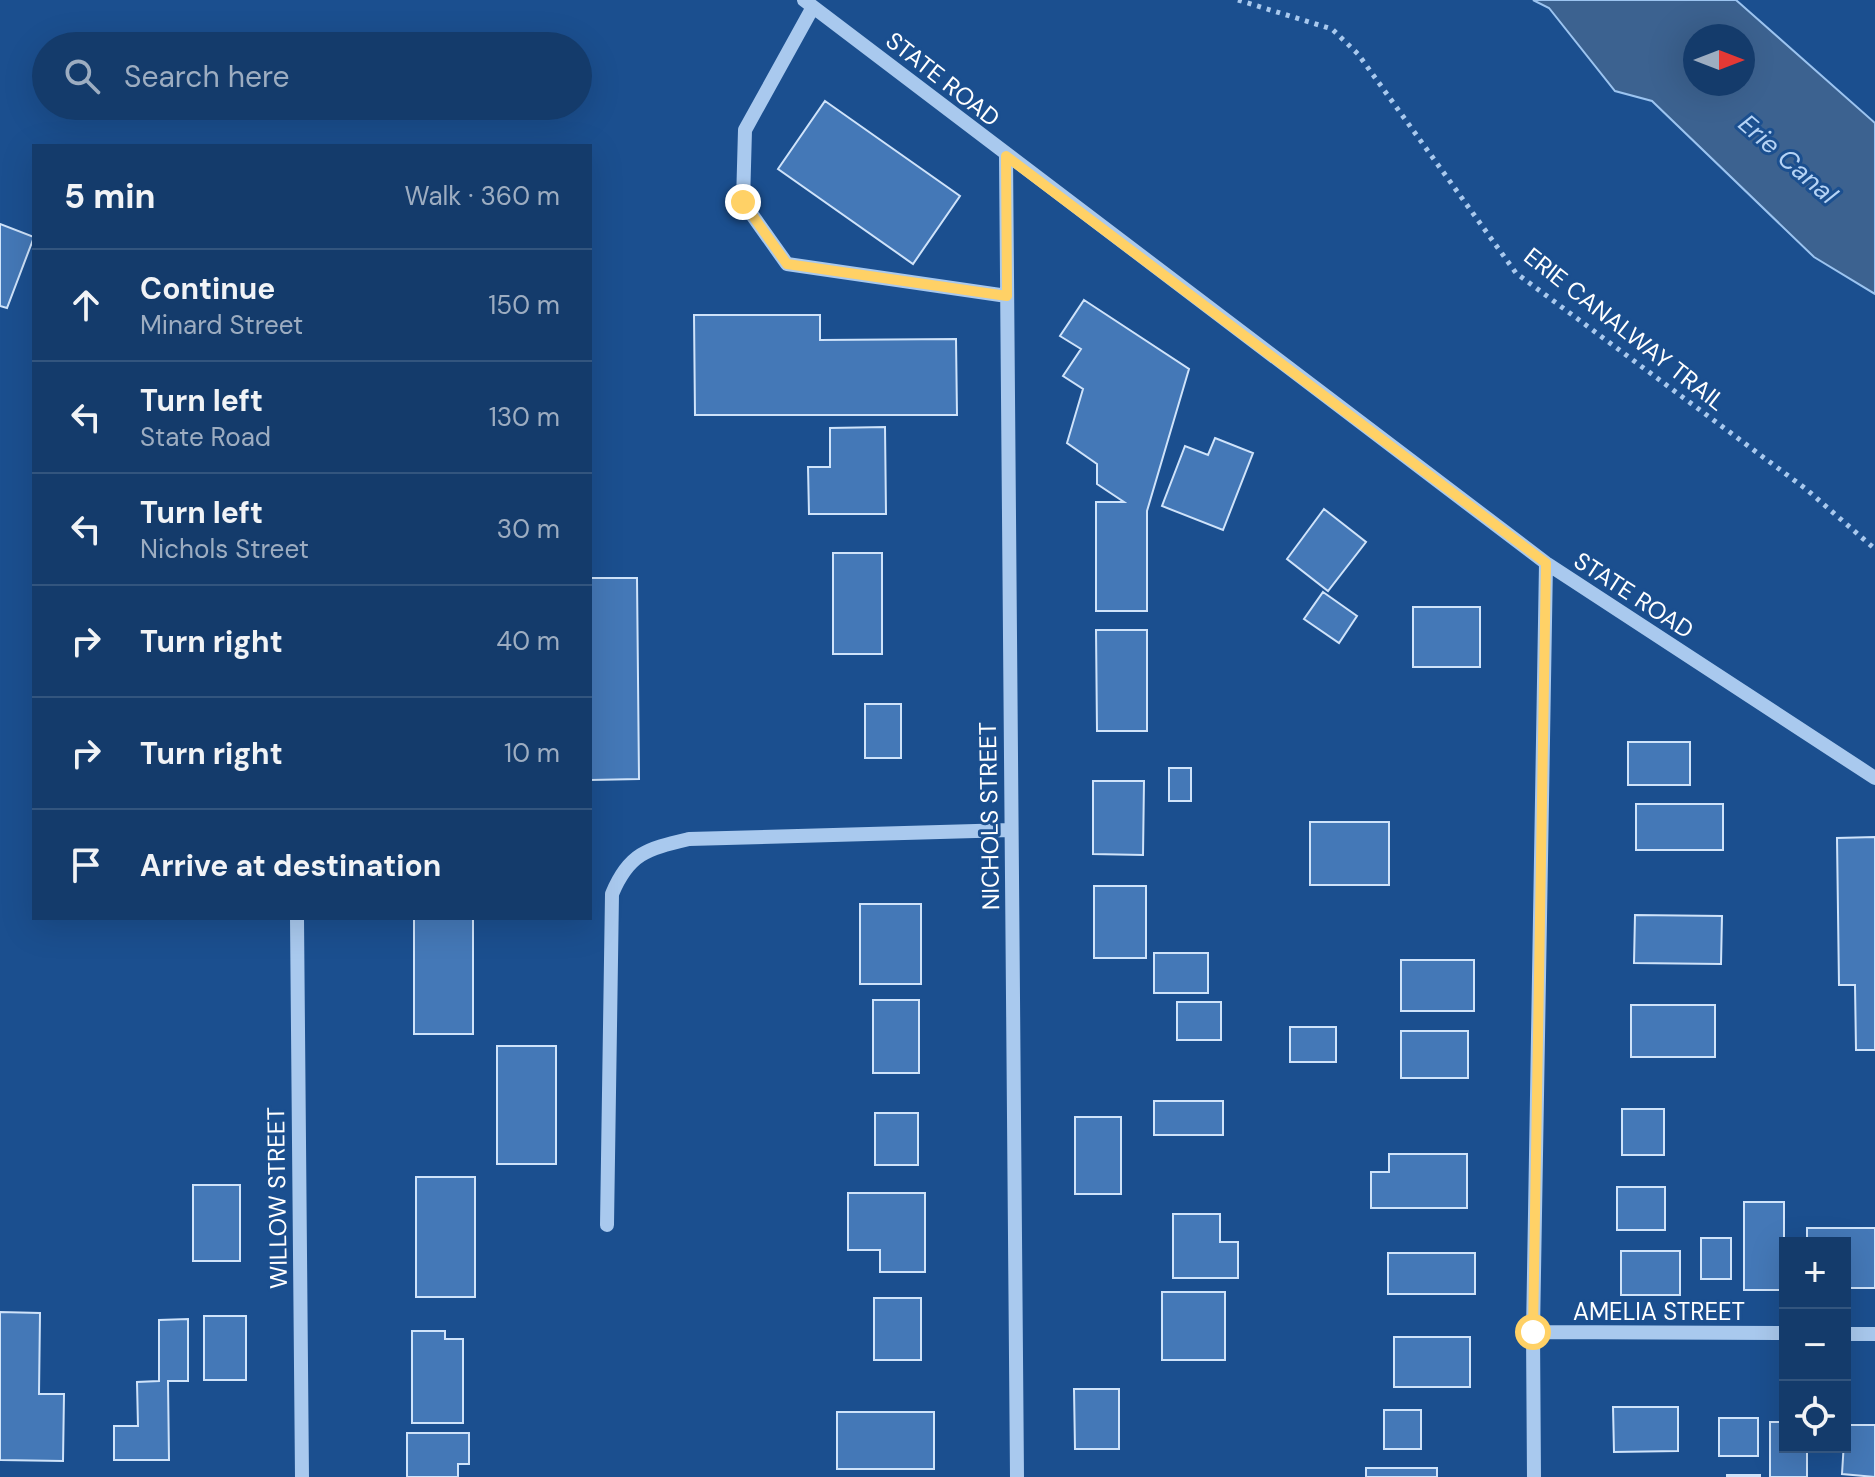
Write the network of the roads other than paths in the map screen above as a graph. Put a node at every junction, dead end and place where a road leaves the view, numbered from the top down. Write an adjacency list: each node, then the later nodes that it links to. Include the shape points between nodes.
1 (809, 4): 2 (street, STATE ROAD); 3 (street, via 745,130 743,202 787,264)
2 (1006, 156): 3 (street, NICHOLS STREET); 4 (street, STATE ROAD)
3 (1007, 296): 6 (street, NICHOLS STREET)
4 (1546, 563): 5 (street, STATE ROAD); 9 (street)
5 (1875, 778)
6 (1011, 830): 8 (street, via 689,839 655,847 624,866 612,894); 14 (street, NICHOLS STREET)
7 (297, 920): 13 (street, WILLOW STREET)
8 (607, 1225)
9 (1533, 1332): 10 (street, AMELIA STREET); 15 (street)
10 (1779, 1333)
11 (1851, 1334): 12 (street)
12 (1875, 1334)
13 (302, 1477)
14 (1017, 1477)
15 (1534, 1477)

